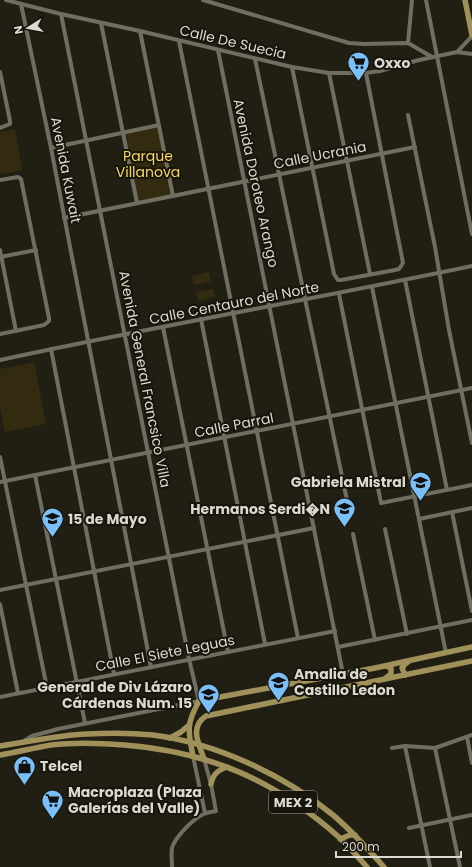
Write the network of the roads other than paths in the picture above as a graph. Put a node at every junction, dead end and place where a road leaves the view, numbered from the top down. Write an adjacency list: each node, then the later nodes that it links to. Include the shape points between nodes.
1 (6, 0): 6 (street, Calle De Suecia)
2 (203, 0): 12 (street, via 349,43)
3 (412, 0): 12 (street)
4 (426, 0): 16 (street)
5 (465, 0): 10 (main road)
6 (21, 4): 7 (street, Calle De Suecia); 28 (street, Avenida Kuwait)
7 (61, 14): 8 (street, Calle De Suecia); 26 (street, Avenida General Francsico Villa)
8 (101, 23): 9 (street, Calle De Suecia); 25 (street)
9 (140, 31): 11 (street, Calle De Suecia); 23 (street)
10 (472, 35): 14 (street)
11 (179, 41): 13 (street, Calle De Suecia); 35 (street)
12 (408, 43): 16 (street)
13 (218, 50): 17 (street, Calle De Suecia); 34 (street, Avenida Doroteo Arango)
14 (457, 52): 15 (street, Calle De Suecia); 16 (street, Calle De Suecia)
15 (472, 54)
16 (435, 56): 21 (street, Calle De Suecia); 40 (street)
17 (255, 59): 18 (street, Calle De Suecia); 32 (street)
18 (292, 67): 20 (street, Calle De Suecia); 31 (street)
19 (0, 72): 24 (street, via 10,121 8,126)
20 (329, 73): 21 (street, Calle De Suecia); 30 (street)
21 (366, 73): 29 (street)
22 (408, 115): 27 (street)
23 (159, 126): 25 (street); 36 (street)
24 (0, 128)
25 (123, 133): 26 (street); 37 (street)
26 (86, 141): 28 (street); 38 (street, Avenida General Francsico Villa)
27 (415, 147): 29 (street, Calle Ucrania); 45 (street)
28 (51, 148): 39 (street, Avenida Kuwait)
29 (381, 154): 30 (street, Calle Ucrania); 46 (street, via 403,263 395,270)
30 (347, 161): 31 (street, Calle Ucrania); 46 (street)
31 (313, 168): 32 (street, Calle Ucrania); 46 (street, via 336,278 341,280)
32 (280, 174): 34 (street, Calle Ucrania); 50 (street)
33 (0, 180): 42 (street, via 18,177 21,179)
34 (244, 181): 35 (street, Calle Ucrania); 51 (street, Avenida Doroteo Arango)
35 (209, 188): 36 (street, Calle Ucrania); 52 (street)
36 (173, 196): 37 (street, Calle Ucrania)
37 (137, 203): 38 (street, Calle Ucrania)
38 (100, 210): 39 (street, Calle Ucrania); 57 (street, Avenida General Francsico Villa)
39 (64, 218): 58 (street, Avenida Kuwait)
40 (472, 234)
41 (0, 250): 43 (street)
42 (36, 250): 43 (street); 55 (street, via 49,321 44,325)
43 (1, 257): 55 (street)
44 (472, 266): 45 (street, Calle Centauro del Norte)
45 (439, 273): 47 (street, Calle Centauro del Norte); 62 (street)
46 (370, 274)
47 (405, 280): 48 (street, Calle Centauro del Norte); 63 (street)
48 (372, 287): 49 (street, Calle Centauro del Norte); 64 (street)
49 (339, 294): 50 (street, Calle Centauro del Norte); 65 (street)
50 (306, 300): 51 (street, Calle Centauro del Norte); 66 (street)
51 (270, 306): 52 (street, Calle Centauro del Norte); 67 (street, Avenida Doroteo Arango)
52 (234, 314): 53 (street, Calle Centauro del Norte); 68 (street)
53 (201, 319): 54 (street, Calle Centauro del Norte); 69 (street)
54 (163, 327): 57 (street, Calle Centauro del Norte); 71 (street)
55 (16, 330): 56 (street)
56 (0, 334)
57 (125, 335): 58 (street, Calle Centauro del Norte); 72 (street, Avenida General Francsico Villa)
58 (89, 341): 59 (street, Calle Centauro del Norte); 74 (street, Avenida Kuwait)
59 (50, 349): 60 (street, Calle Centauro del Norte); 75 (street)
60 (0, 360)
61 (472, 388): 62 (street, Calle Parral)
62 (461, 390): 63 (street, Calle Parral); 70 (street)
63 (429, 396): 64 (street, Calle Parral); 79 (street)
64 (395, 403): 65 (street, Calle Parral); 80 (street)
65 (362, 410): 66 (street, Calle Parral); 80 (street, via 381,503)
66 (330, 417): 67 (street, Calle Parral); 81 (street)
67 (293, 424): 68 (street, Calle Parral); 85 (street, Avenida Doroteo Arango)
68 (258, 431): 69 (street, Calle Parral); 88 (street)
69 (224, 438): 71 (street, Calle Parral); 89 (street)
70 (472, 443)
71 (187, 445): 72 (street, Calle Parral); 90 (street)
72 (149, 453): 74 (street, Calle Parral); 91 (street, Avenida General Francsico Villa)
73 (0, 456): 77 (street)
74 (111, 460): 75 (street, Calle Parral); 92 (street, Avenida Kuwait)
75 (75, 468): 76 (street, Calle Parral); 93 (street)
76 (35, 476): 77 (street, Calle Parral); 94 (street)
77 (2, 482): 95 (street)
78 (472, 485): 79 (street)
79 (447, 490): 80 (street)
80 (414, 496): 84 (street)
81 (348, 505)
82 (472, 508): 83 (street)
83 (452, 512): 84 (street); 98 (street)
84 (419, 519): 100 (street)
85 (314, 528): 88 (street); 101 (street, Avenida Doroteo Arango)
86 (385, 529): 102 (street)
87 (353, 534): 104 (street)
88 (278, 535): 89 (street); 103 (street)
89 (244, 541): 90 (street); 105 (street)
90 (207, 549): 91 (street); 108 (street)
91 (170, 556): 92 (street); 110 (street, Avenida General Francsico Villa)
92 (131, 563): 93 (street); 114 (street, Avenida Kuwait)
93 (95, 571): 94 (street); 115 (street)
94 (56, 578): 95 (street); 119 (street)
95 (26, 585): 96 (street); 120 (street)
96 (0, 590)
97 (0, 604): 121 (street)
98 (472, 611)
99 (472, 620): 100 (street)
100 (441, 627): 102 (street); 109 (street)
101 (335, 631): 103 (street, Calle El Siete Leguas); 107 (street, Avenida Doroteo Arango)
102 (407, 634): 104 (street)
103 (298, 638): 105 (street, Calle El Siete Leguas)
104 (375, 640): 107 (street)
105 (265, 644): 108 (street, Calle El Siete Leguas)
106 (472, 647): 109 (main road)
107 (338, 648): 116 (street, Avenida Doroteo Arango)
108 (228, 652): 110 (street, Calle El Siete Leguas)
109 (446, 653): 111 (main road)
110 (189, 660): 114 (street, Calle El Siete Leguas); 123 (street, Avenida General Francsico Villa)
111 (410, 661): 113 (main road); 117 (main road, via 402,666)
112 (472, 661): 117 (main road)
113 (386, 666): 116 (main road); 118 (main road, via 391,668 391,674)
114 (151, 667): 115 (street, Calle El Siete Leguas)
115 (114, 674): 119 (street, Calle El Siete Leguas)
116 (343, 674): 123 (main road)
117 (405, 675): 118 (main road)
118 (384, 679): 132 (main road, via 206,716 198,722 196,730)
119 (77, 682): 120 (street, Calle El Siete Leguas); 124 (street)
120 (46, 688): 121 (street, Calle El Siete Leguas)
121 (18, 693): 122 (street, Calle El Siete Leguas)
122 (0, 697)
123 (199, 702): 124 (street); 125 (main road)
124 (85, 723): 129 (street, via 32,736)
125 (188, 725): 128 (main road); 130 (main road)
126 (472, 735): 127 (street)
127 (467, 736): 136 (street); 141 (street)
128 (170, 738): 129 (main road, MEX 2, via 137,734 87,734); 130 (main road, MEX 2)
129 (22, 742): 131 (main road, MEX 2)
130 (190, 742): 132 (main road, MEX 2); 139 (main road)
131 (14, 744): 133 (main road, MEX 2); 137 (main road)
132 (200, 745): 140 (main road); 149 (main road, MEX 2, via 262,769 296,788)
133 (0, 746)
134 (405, 746): 135 (street); 136 (street); 147 (street)
135 (392, 748)
136 (435, 748): 146 (street)
137 (0, 749)
138 (0, 755): 139 (main road, MEX 2, via 51,745 80,744 153,748)
139 (193, 756): 140 (main road, MEX 2); 144 (street)
140 (204, 759): 142 (main road, MEX 2); 143 (street)
141 (472, 763)
142 (227, 767): 143 (main road, via 215,774); 150 (main road, MEX 2, via 268,785)
143 (211, 784): 144 (street, via 216,811)
144 (205, 813): 151 (street, via 186,827 172,847)
145 (472, 815): 146 (street)
146 (450, 820): 147 (street); 155 (street)
147 (421, 826): 148 (street); 154 (street)
148 (408, 828)
149 (355, 835): 150 (main road); 153 (main road, MEX 2)
150 (340, 839): 152 (main road, MEX 2)
151 (172, 867)
152 (367, 867)
153 (384, 867)
154 (430, 867)
155 (460, 867)

